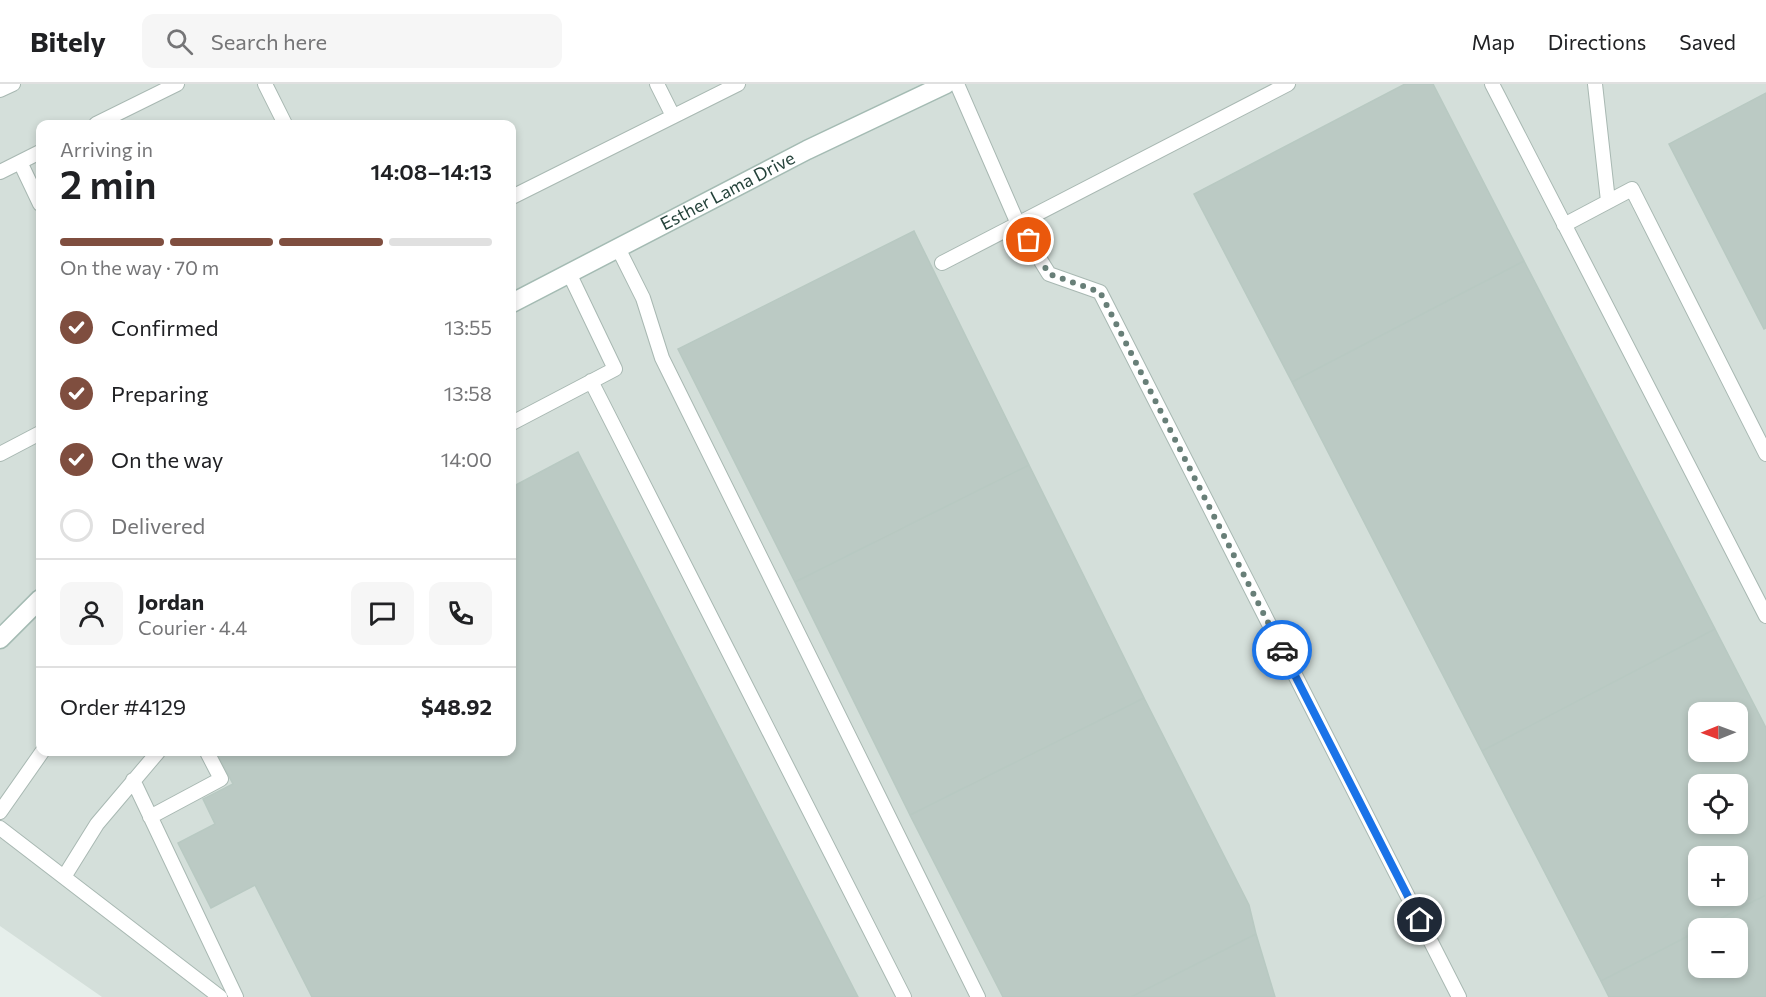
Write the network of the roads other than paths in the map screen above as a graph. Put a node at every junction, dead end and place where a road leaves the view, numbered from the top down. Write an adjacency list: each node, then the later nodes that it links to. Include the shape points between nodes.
1 (13, 84): 11 (lane)
2 (177, 84): 13 (lane)
3 (265, 84): 14 (lane)
4 (657, 84): 12 (lane)
5 (738, 84): 12 (lane)
6 (946, 84): 23 (street, Esther Lama Drive, via 807,150)
7 (957, 84): 21 (lane)
8 (1288, 84): 21 (lane)
9 (1492, 84): 22 (lane)
10 (1595, 84): 20 (lane)
11 (0, 90)
12 (673, 116): 18 (lane)
13 (104, 120)
14 (283, 120)
15 (36, 154): 16 (lane)
16 (20, 162): 17 (lane); 19 (lane)
17 (0, 172)
18 (516, 195)
19 (36, 196)
20 (1608, 201): 22 (lane); 31 (lane, via 1632,189)
21 (1018, 224): 24 (lane); 47 (lane, via 1049,274 1100,292)
22 (1564, 225): 33 (lane)
23 (618, 248): 25 (street, Esther Lama Drive); 46 (lane, via 643,298 662,358)
24 (942, 263)
25 (569, 273): 26 (street, Esther Lama Drive); 27 (lane, via 615,369)
26 (516, 301)
27 (591, 381): 28 (lane); 45 (lane)
28 (516, 421)
29 (36, 436): 30 (lane)
30 (0, 454)
31 (1766, 454)
32 (36, 603): 34 (street)
33 (1766, 616)
34 (0, 639)
35 (39, 756): 39 (lane)
36 (154, 756): 38 (lane)
37 (209, 756): 40 (lane, via 221,779)
38 (133, 780): 40 (lane); 42 (lane, via 97,824)
39 (0, 812)
40 (150, 817): 44 (lane)
41 (0, 828): 42 (lane)
42 (64, 877): 43 (lane)
43 (220, 997)
44 (236, 997)
45 (904, 997)
46 (978, 997)
47 (1459, 997)

